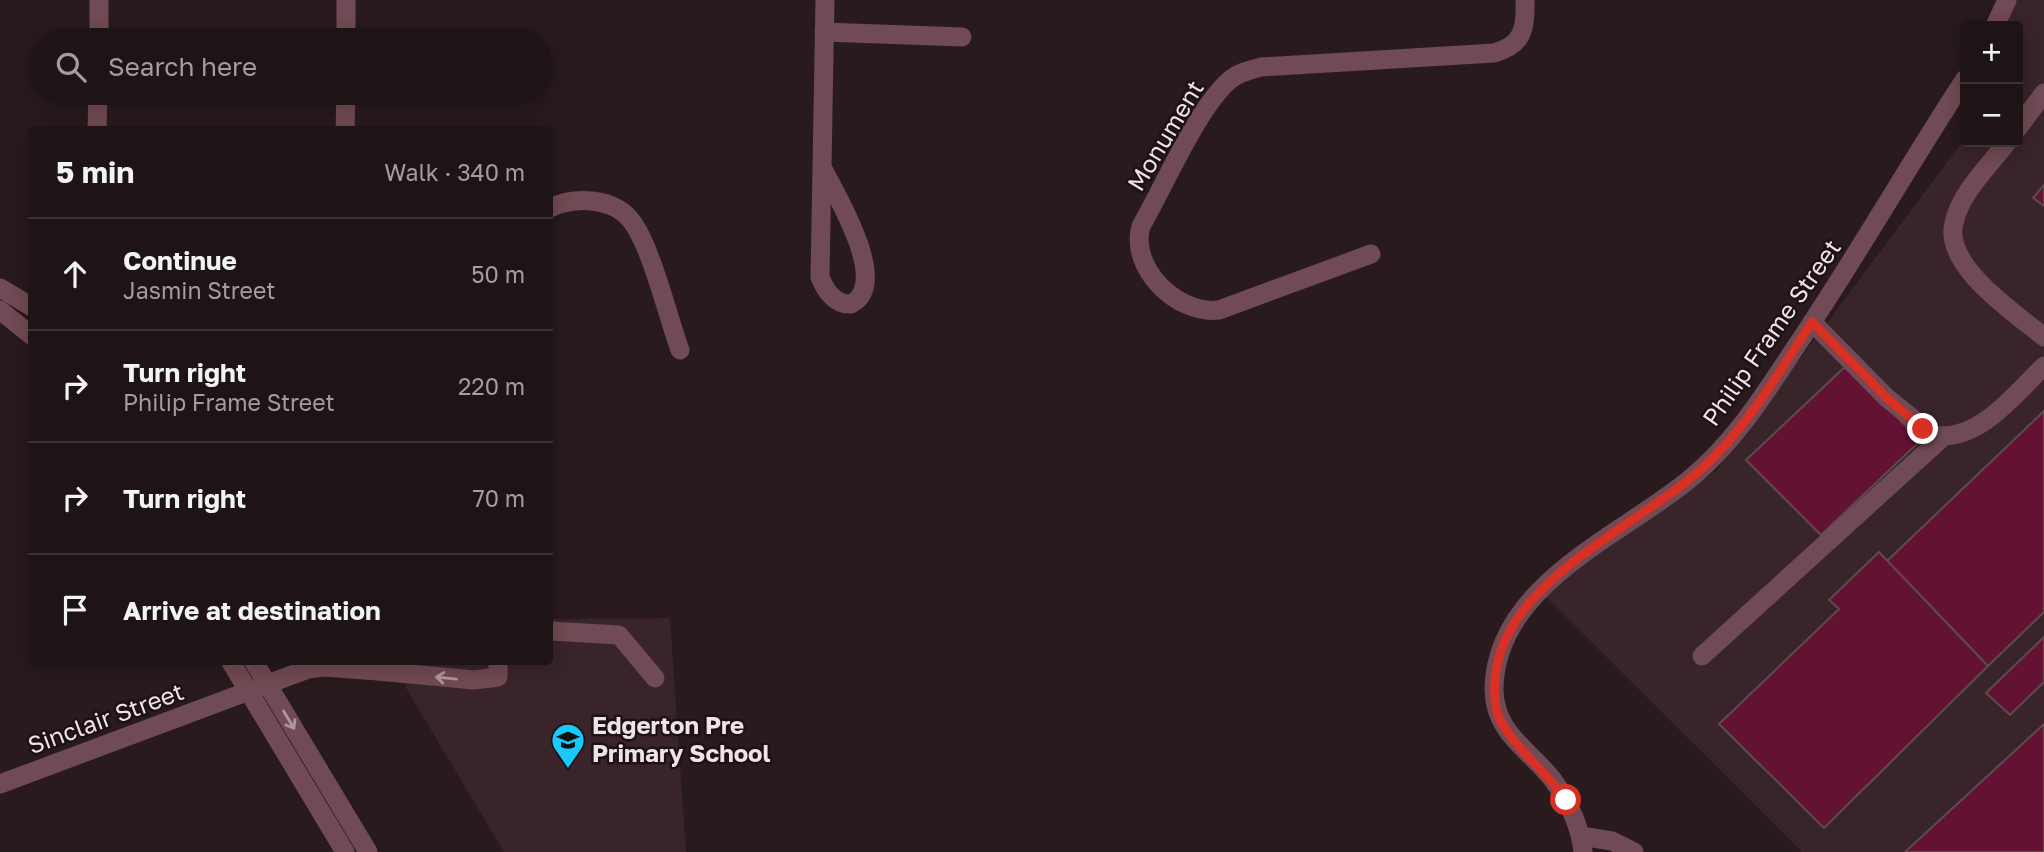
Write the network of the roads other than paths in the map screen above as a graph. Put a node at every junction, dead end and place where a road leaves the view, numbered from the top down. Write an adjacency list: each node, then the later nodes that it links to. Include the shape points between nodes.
1 (99, 0): 7 (street)
2 (346, 0): 8 (street)
3 (825, 0): 9 (street)
4 (1525, 0): 21 (street, Monument, via 1518,43 1494,53 1261,68 1232,78 1187,143 1137,239 1146,266 1164,289 1203,312)
5 (2007, 0): 6 (street)
6 (1997, 21)
7 (99, 28)
8 (346, 28)
9 (824, 32): 10 (street); 19 (street)
10 (962, 37)
11 (1962, 84): 25 (street, Philip Frame Street)
12 (2044, 93): 15 (street)
13 (97, 105): 16 (street)
14 (346, 105): 17 (street)
15 (2023, 121)
16 (97, 126)
17 (345, 126)
18 (2003, 147): 27 (street, via 1966,197 1954,223 1953,243 1978,281)
19 (822, 167): 19 (street, via 820,277 827,292 851,304 863,296 866,286 863,258)
20 (553, 207): 28 (street, via 576,199 590,200 628,217 642,240)
21 (1371, 254)
22 (0, 288): 23 (street)
23 (28, 305)
24 (0, 310): 26 (street)
25 (1812, 322): 30 (street, via 1887,398 1923,429); 41 (street, Philip Frame Street, via 1748,418 1712,459 1570,563 1516,620 1498,666 1496,711 1506,732 1552,779 1574,814)
26 (28, 332)
27 (2044, 337)
28 (680, 350)
29 (2044, 366): 30 (street, via 1982,424)
30 (1943, 437): 32 (street)
31 (553, 631): 37 (street, via 619,635)
32 (1702, 656)
33 (236, 665): 39 (street)
34 (256, 665): 38 (street)
35 (498, 665): 36 (street, Sinclair Street, one-way to 36, via 498,677 474,680)
36 (377, 666): 38 (street, Sinclair Street, via 315,668)
37 (655, 678)
38 (268, 684): 39 (street, Sinclair Street); 43 (street, one-way to 43)
39 (249, 692): 40 (street, Sinclair Street); 42 (street)
40 (0, 784)
41 (1582, 844): 44 (street); 45 (street, via 1612,841)
42 (345, 852)
43 (368, 852)
44 (1568, 852)
45 (1634, 852)

